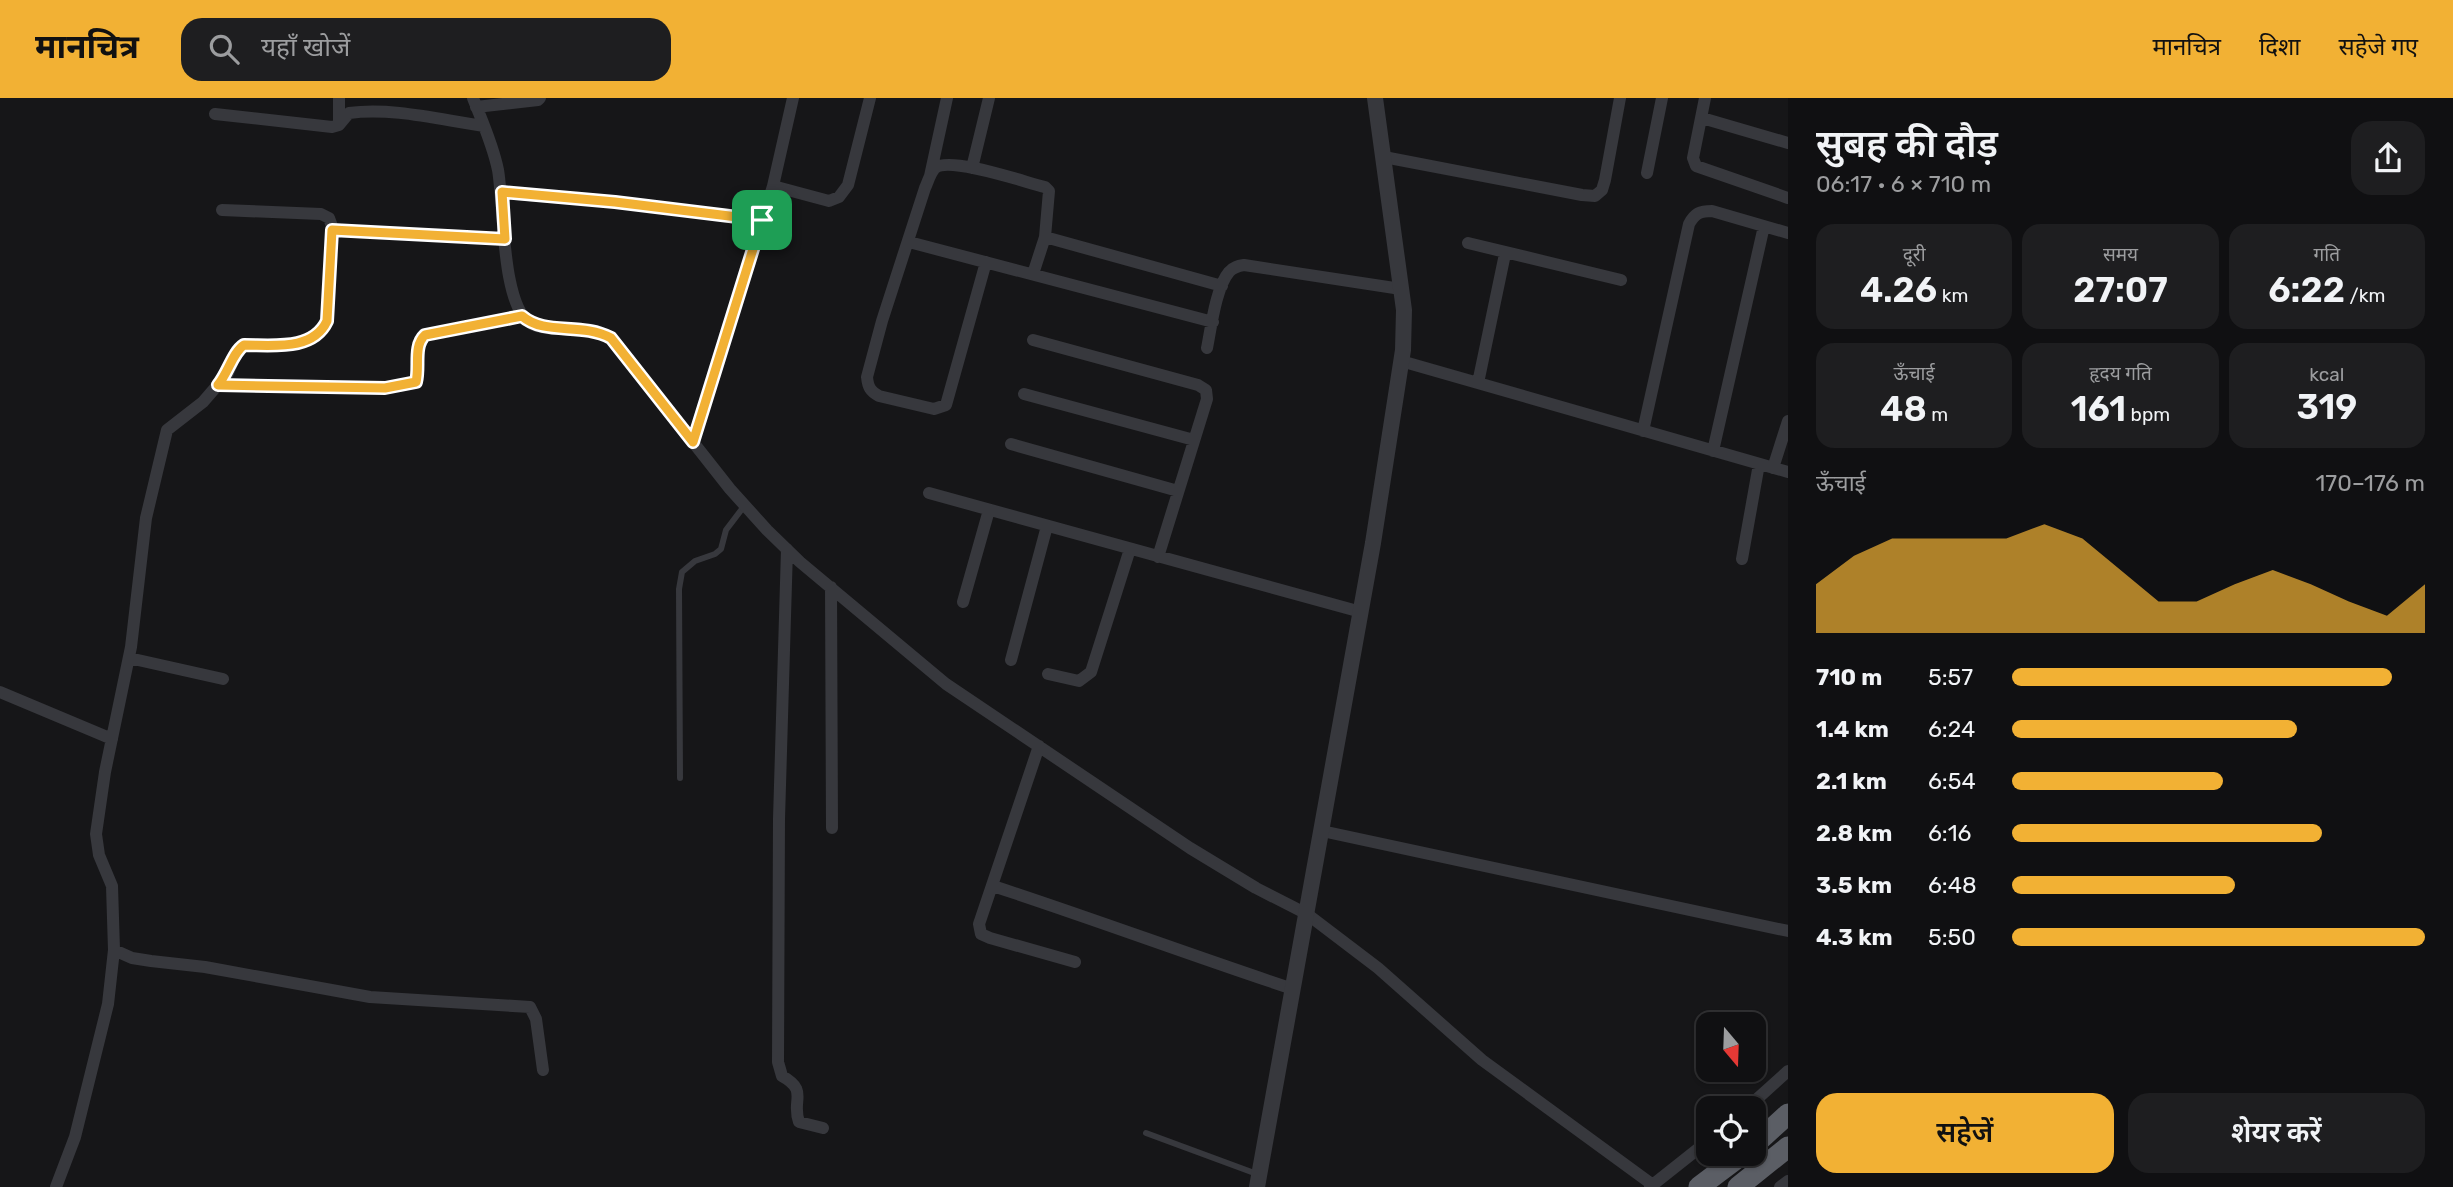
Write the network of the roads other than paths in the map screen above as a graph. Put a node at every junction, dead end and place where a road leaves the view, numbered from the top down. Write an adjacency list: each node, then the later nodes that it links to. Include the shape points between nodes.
1 (339, 98): 14 (street)
2 (540, 98): 11 (street)
3 (793, 98): 21 (street)
4 (870, 98): 21 (street, via 848,185 839,197 829,201)
5 (947, 98): 20 (street)
6 (989, 98): 18 (street)
7 (1376, 98): 17 (street)
8 (1620, 98): 17 (street, via 1605,180 1595,196)
9 (1662, 98): 19 (street)
10 (1705, 98): 13 (street)
11 (475, 102): 15 (street)
12 (215, 114): 14 (street)
13 (1702, 118): 16 (street); 23 (street, via 1693,158 1696,166)
14 (339, 125): 15 (street, via 349,113 359,112)
15 (484, 126): 22 (street)
16 (1788, 143)
17 (1384, 157): 38 (street)
18 (972, 168): 20 (street, via 944,165); 29 (street, via 1045,187 1050,201)
19 (1647, 173)
20 (930, 176): 31 (street)
21 (773, 186): 25 (street)
22 (502, 192): 25 (street); 30 (street)
23 (1788, 198)
24 (222, 210): 27 (street, via 321,214 329,218)
25 (762, 220): 50 (street)
26 (1764, 226): 28 (street); 48 (street, via 1712,211 1694,215); 52 (street)
27 (333, 229): 30 (street); 45 (street, via 323,330 301,343 240,347)
28 (1788, 233)
29 (1045, 237): 35 (street); 37 (street)
30 (505, 239): 39 (street, via 511,290)
31 (909, 242): 34 (street); 34 (street, via 867,377 867,385 879,396 934,409 946,405)
32 (1468, 243): 33 (street)
33 (1504, 254): 36 (street); 44 (street)
34 (986, 262): 35 (street)
35 (1033, 274): 40 (street)
36 (1621, 280)
37 (1222, 286): 38 (street, via 1233,268 1244,265); 40 (street)
38 (1401, 289): 43 (street)
39 (522, 316): 45 (street, via 425,335 418,347 416,382 410,384 385,388); 50 (street, via 542,327 597,331 611,338)
40 (1213, 322): 42 (street)
41 (1032, 340): 49 (street, via 1198,385 1206,390 1207,399)
42 (1207, 348)
43 (1401, 361): 44 (street); 67 (street)
44 (1478, 383): 48 (street)
45 (218, 385): 68 (street, via 167,430 164,438 146,518)
46 (1024, 394): 49 (street)
47 (1788, 421): 54 (street)
48 (1643, 431): 52 (street)
49 (1194, 440): 56 (street)
50 (693, 442): 58 (street)
51 (1011, 444): 56 (street)
52 (1713, 451): 53 (street)
53 (1759, 464): 54 (street); 64 (street)
54 (1773, 468): 55 (street)
55 (1788, 472)
56 (1178, 491): 63 (street)
57 (929, 493): 59 (street)
58 (745, 505): 61 (street); 75 (lane, via 726,530 721,549 682,572)
59 (989, 510): 60 (street); 66 (street)
60 (1047, 526): 62 (street); 69 (street)
61 (787, 549): 65 (street); 88 (street, via 778,1062 782,1076 797,1089 799,1122)
62 (1130, 549): 63 (street); 70 (street, via 1091,672 1079,681)
63 (1158, 556): 67 (street)
64 (1742, 559)
65 (831, 587): 74 (street, via 946,684); 76 (street)
66 (963, 601)
67 (1361, 612): 77 (street)
68 (129, 659): 71 (street); 73 (street)
69 (1011, 660)
70 (1048, 674)
71 (223, 679)
72 (0, 692): 73 (street)
73 (112, 739): 81 (street, via 96,834 99,855 113,886)
74 (1039, 746): 78 (street); 79 (street, via 1190,848)
75 (680, 778)
76 (832, 828)
77 (1322, 831): 79 (street); 80 (street)
78 (993, 886): 82 (street, via 979,924 981,934); 83 (street)
79 (1307, 914): 83 (street); 96 (street, via 1378,968 1482,1060)
80 (1788, 931)
81 (114, 950): 84 (street, via 132,958 370,998 530,1007); 97 (street, via 98,1051)
82 (1075, 962)
83 (1293, 989): 94 (street)
84 (543, 1070)
85 (1788, 1071): 86 (street)
86 (1760, 1096)
87 (1788, 1114): 90 (highway)
88 (823, 1128)
89 (1146, 1133): 94 (lane)
90 (1766, 1134)
91 (1788, 1147): 99 (highway)
92 (1696, 1151): 96 (street)
93 (1727, 1166): 98 (highway)
94 (1258, 1181)
95 (1788, 1181): 100 (street)
96 (1652, 1186)
97 (56, 1187)
98 (1699, 1187)
99 (1738, 1187)
100 (1780, 1187)

